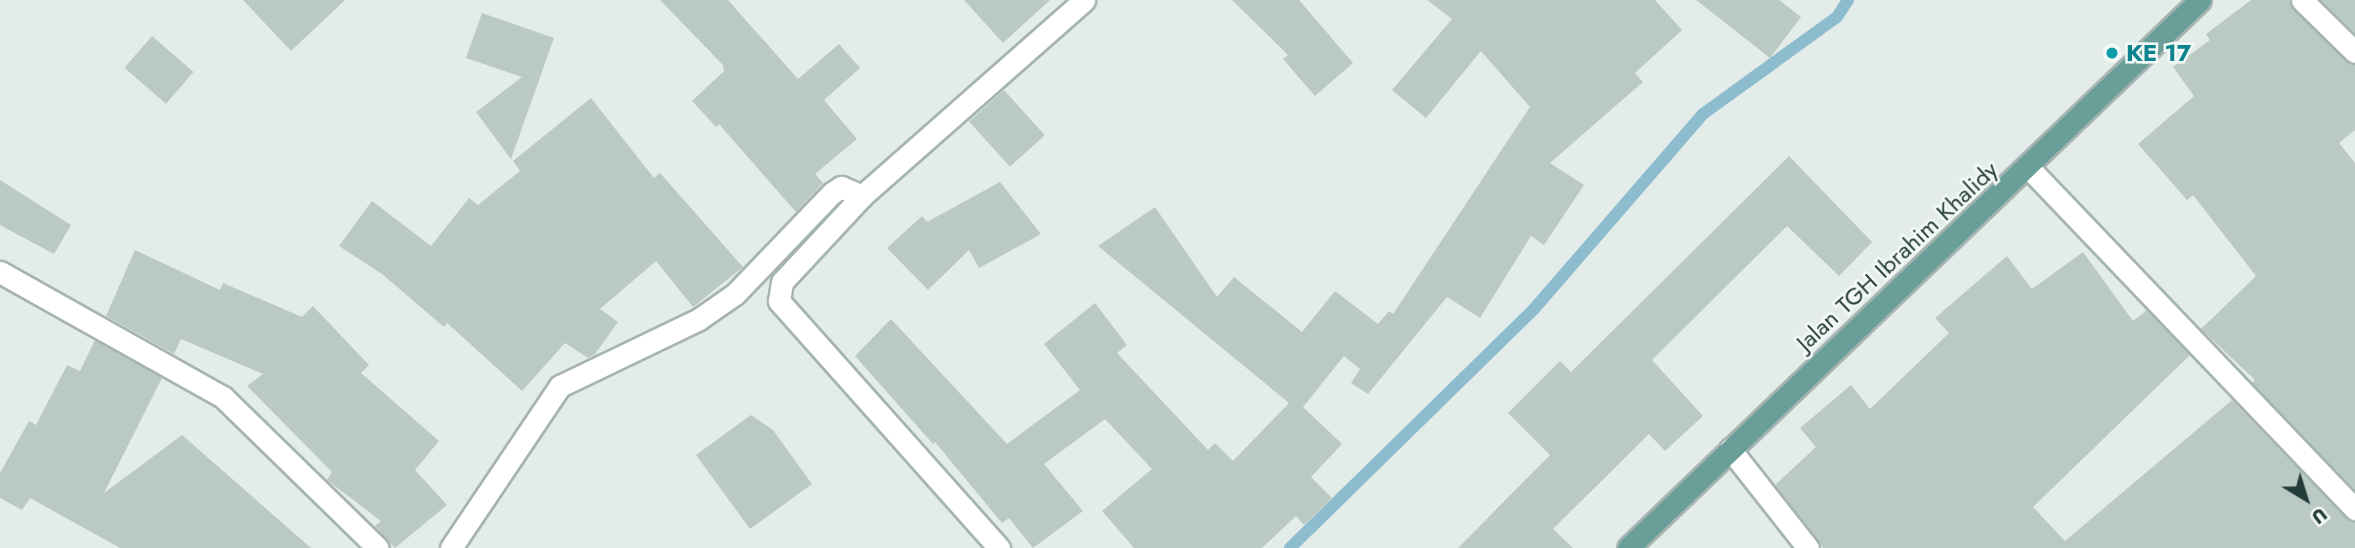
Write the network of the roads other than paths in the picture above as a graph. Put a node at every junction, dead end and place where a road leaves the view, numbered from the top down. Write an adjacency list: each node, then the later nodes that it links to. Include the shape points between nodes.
1 (1084, 0): 6 (street)
2 (2200, 0): 5 (main road, Jalan TGH Ibrahim Khalidy)
3 (2302, 0): 4 (street)
4 (2355, 52)
5 (2029, 168): 8 (main road, Jalan TGH Ibrahim Khalidy); 9 (street)
6 (862, 196): 11 (street, via 841,187 735,294 699,319 560,386); 12 (street, via 782,282 779,301)
7 (0, 272): 10 (street, via 223,397)
8 (1730, 449): 13 (main road, Jalan TGH Ibrahim Khalidy); 14 (street)
9 (2355, 509)
10 (378, 548)
11 (451, 548)
12 (999, 548)
13 (1628, 548)
14 (1808, 548)

